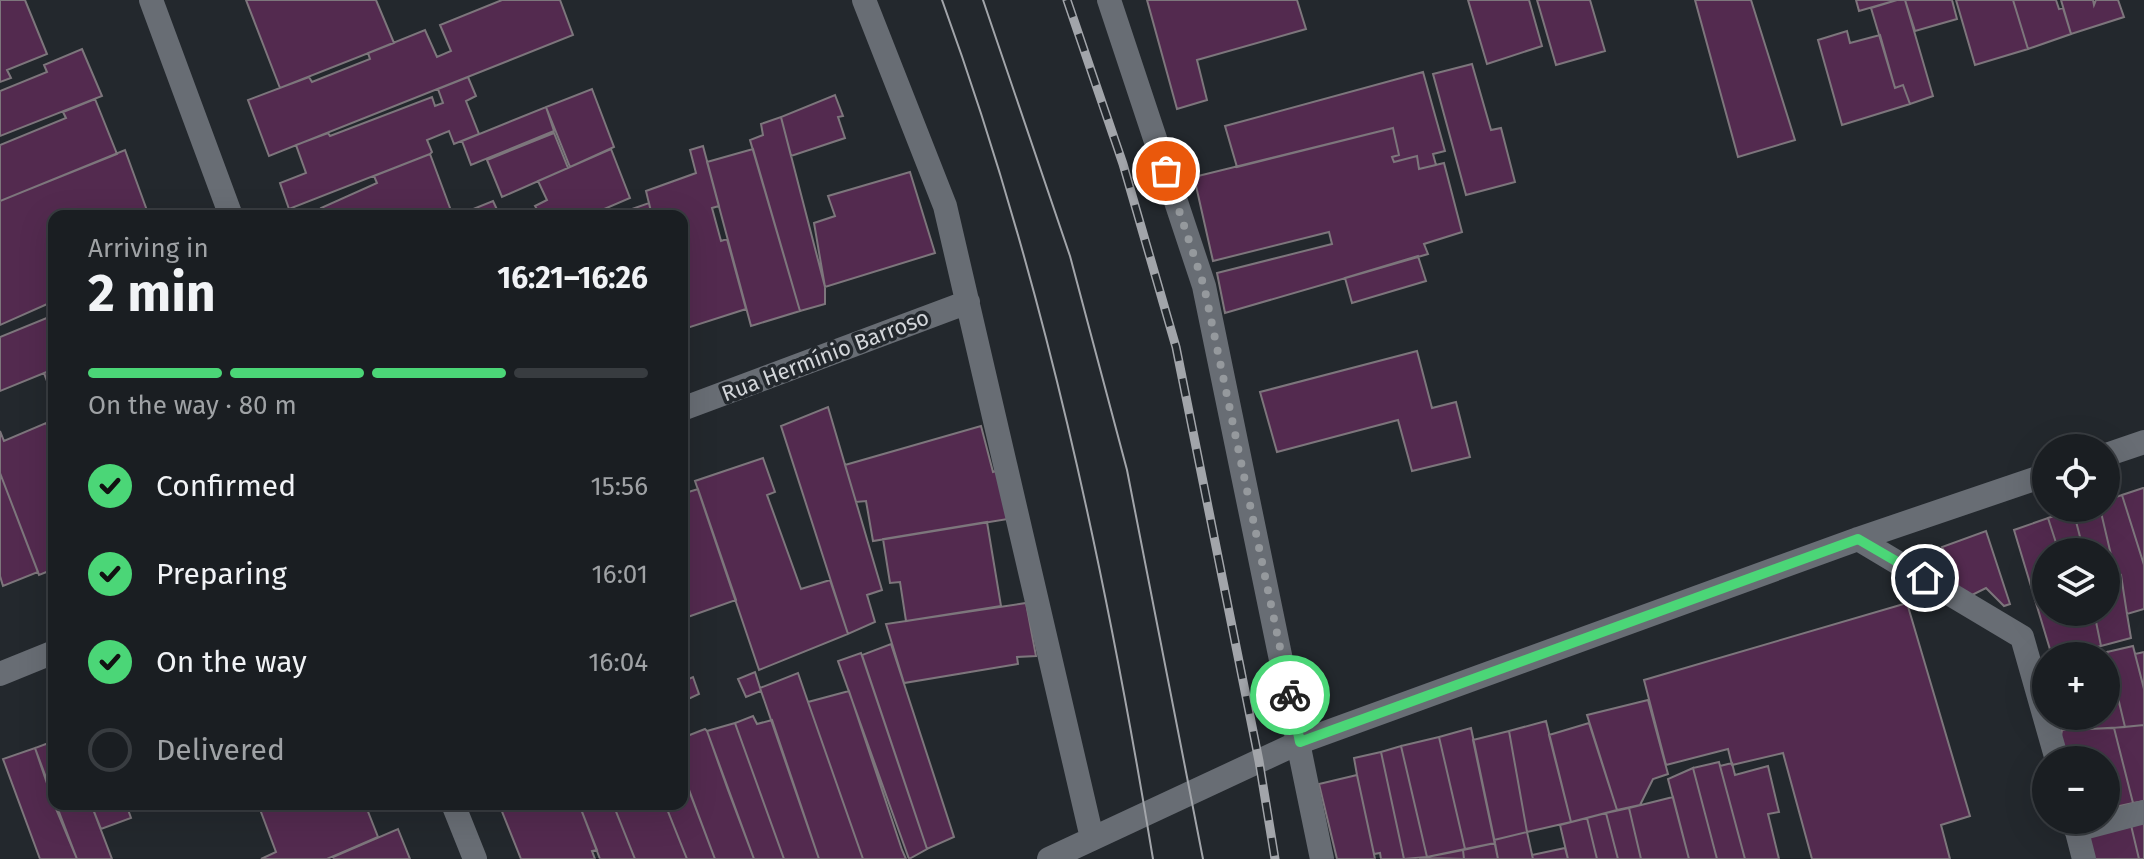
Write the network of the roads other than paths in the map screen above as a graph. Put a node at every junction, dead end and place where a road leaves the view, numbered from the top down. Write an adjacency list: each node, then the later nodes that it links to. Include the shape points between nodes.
1 (151, 0): 4 (street)
2 (864, 0): 5 (street, via 945,206)
3 (1109, 0): 13 (street, via 1204,286)
4 (229, 210)
5 (968, 302): 6 (street, Rua Hermínio Barroso); 19 (street)
6 (688, 407)
7 (2144, 442): 8 (street)
8 (2120, 450)
9 (2032, 480): 10 (street)
10 (1858, 539): 13 (street); 14 (street, via 2022,637)
11 (48, 654): 12 (street)
12 (0, 674)
13 (1300, 742): 19 (street); 22 (street)
14 (2053, 746)
15 (455, 810): 20 (street)
16 (2144, 812): 17 (street)
17 (2120, 817)
18 (2077, 834): 23 (street)
19 (1092, 838): 21 (street)
20 (475, 859)
21 (1049, 859)
22 (1322, 859)
23 (2084, 859)

